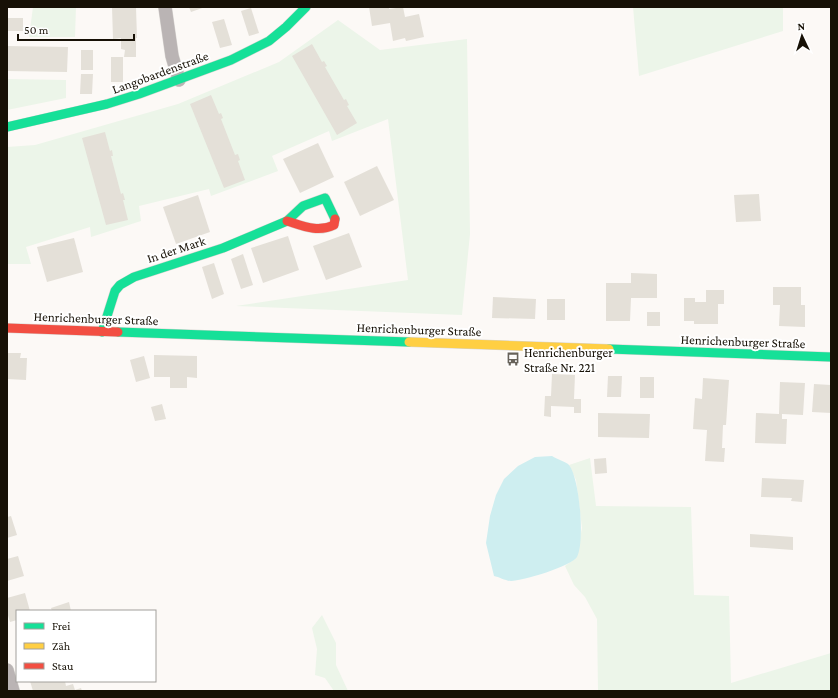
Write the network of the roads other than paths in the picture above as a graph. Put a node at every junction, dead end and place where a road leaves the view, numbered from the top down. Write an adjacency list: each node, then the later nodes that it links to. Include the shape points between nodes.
1 (165, 7): 3 (street)
2 (306, 7): 3 (main road, Langobardenstraße, via 269,41 231,60)
3 (178, 80): 4 (main road, Langobardenstraße, via 107,104)
4 (7, 127)
5 (287, 221): 5 (main road, In der Mark, via 303,206 325,198 335,218 334,225 327,230); 7 (main road, In der Mark, via 218,250 134,277 120,285 115,291)
6 (7, 328): 7 (main road, Henrichenburger Straße)
7 (102, 332): 8 (main road, Henrichenburger Straße)
8 (831, 357)
9 (7, 670): 10 (street)
10 (13, 691)

